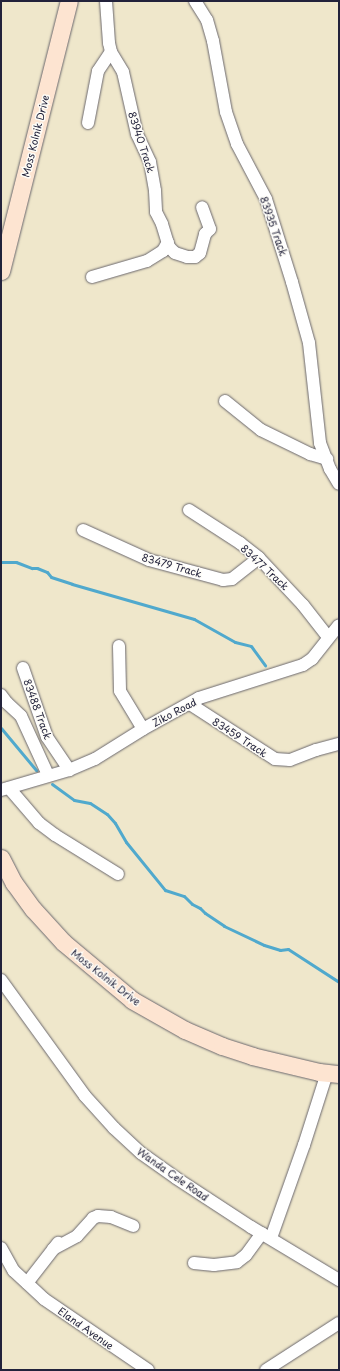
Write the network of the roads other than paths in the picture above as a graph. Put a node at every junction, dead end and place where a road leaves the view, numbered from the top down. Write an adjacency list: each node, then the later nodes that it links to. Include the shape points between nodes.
1 (69, 1): 8 (main road, Moss Kolnik Drive)
2 (106, 1): 4 (street, 83940 Track, via 107,28)
3 (194, 1): 11 (street, 83935 Track, via 207,20 228,119 237,144 266,199 292,282 308,344 318,433)
4 (112, 52): 5 (street, via 98,72); 7 (street, 83940 Track, via 126,80 137,134 150,162 156,191 156,212)
5 (88, 123)
6 (202, 207): 7 (street, 83940 Track, via 210,229 205,234 200,253 194,257 181,256 169,247)
7 (168, 242): 9 (street, via 163,251 147,261)
8 (1, 271)
9 (92, 277)
10 (225, 401): 11 (street, via 261,430 310,454)
11 (327, 459): 12 (street, 83935 Track)
12 (339, 484)
13 (189, 510): 15 (street, 83477 Track)
14 (82, 530): 15 (street, 83479 Track, via 149,560 223,580 232,579)
15 (259, 558): 17 (street, 83477 Track, via 303,604)
16 (339, 625): 17 (street, Ziko Road)
17 (328, 637): 21 (street, Ziko Road, via 312,659 303,664 221,690)
18 (119, 646): 22 (street, via 120,691)
19 (23, 668): 24 (street, 83488 Track, via 47,737)
20 (1, 695): 25 (street, via 21,716)
21 (190, 704): 22 (street, Ziko Road); 23 (street, 83459 Track, via 275,759 290,760)
22 (143, 728): 24 (street, Ziko Road, via 95,759)
23 (339, 744)
24 (69, 770): 25 (street, Ziko Road)
25 (48, 775): 26 (street, Ziko Road)
26 (5, 789): 28 (street, via 39,823)
27 (1, 858): 30 (main road, Moss Kolnik Drive, via 14,884 63,942 132,1000 185,1030 222,1046 252,1056)
28 (118, 874)
29 (1, 980): 33 (street, Wanda Cele Road, via 85,1096 114,1128 141,1153 176,1178)
30 (333, 1074): 33 (street)
31 (133, 1226): 35 (street, via 111,1217 98,1216 77,1236)
32 (63, 1236): 35 (street)
33 (266, 1236): 36 (street, via 237,1262 214,1265); 37 (street, Wanda Cele Road)
34 (1, 1248): 38 (street, Eland Avenue, via 14,1271)
35 (53, 1249): 38 (street)
36 (194, 1263)
37 (339, 1280)
38 (27, 1283): 40 (street, Eland Avenue, via 44,1298)
39 (339, 1323): 41 (street)
40 (148, 1370)
41 (266, 1370)

